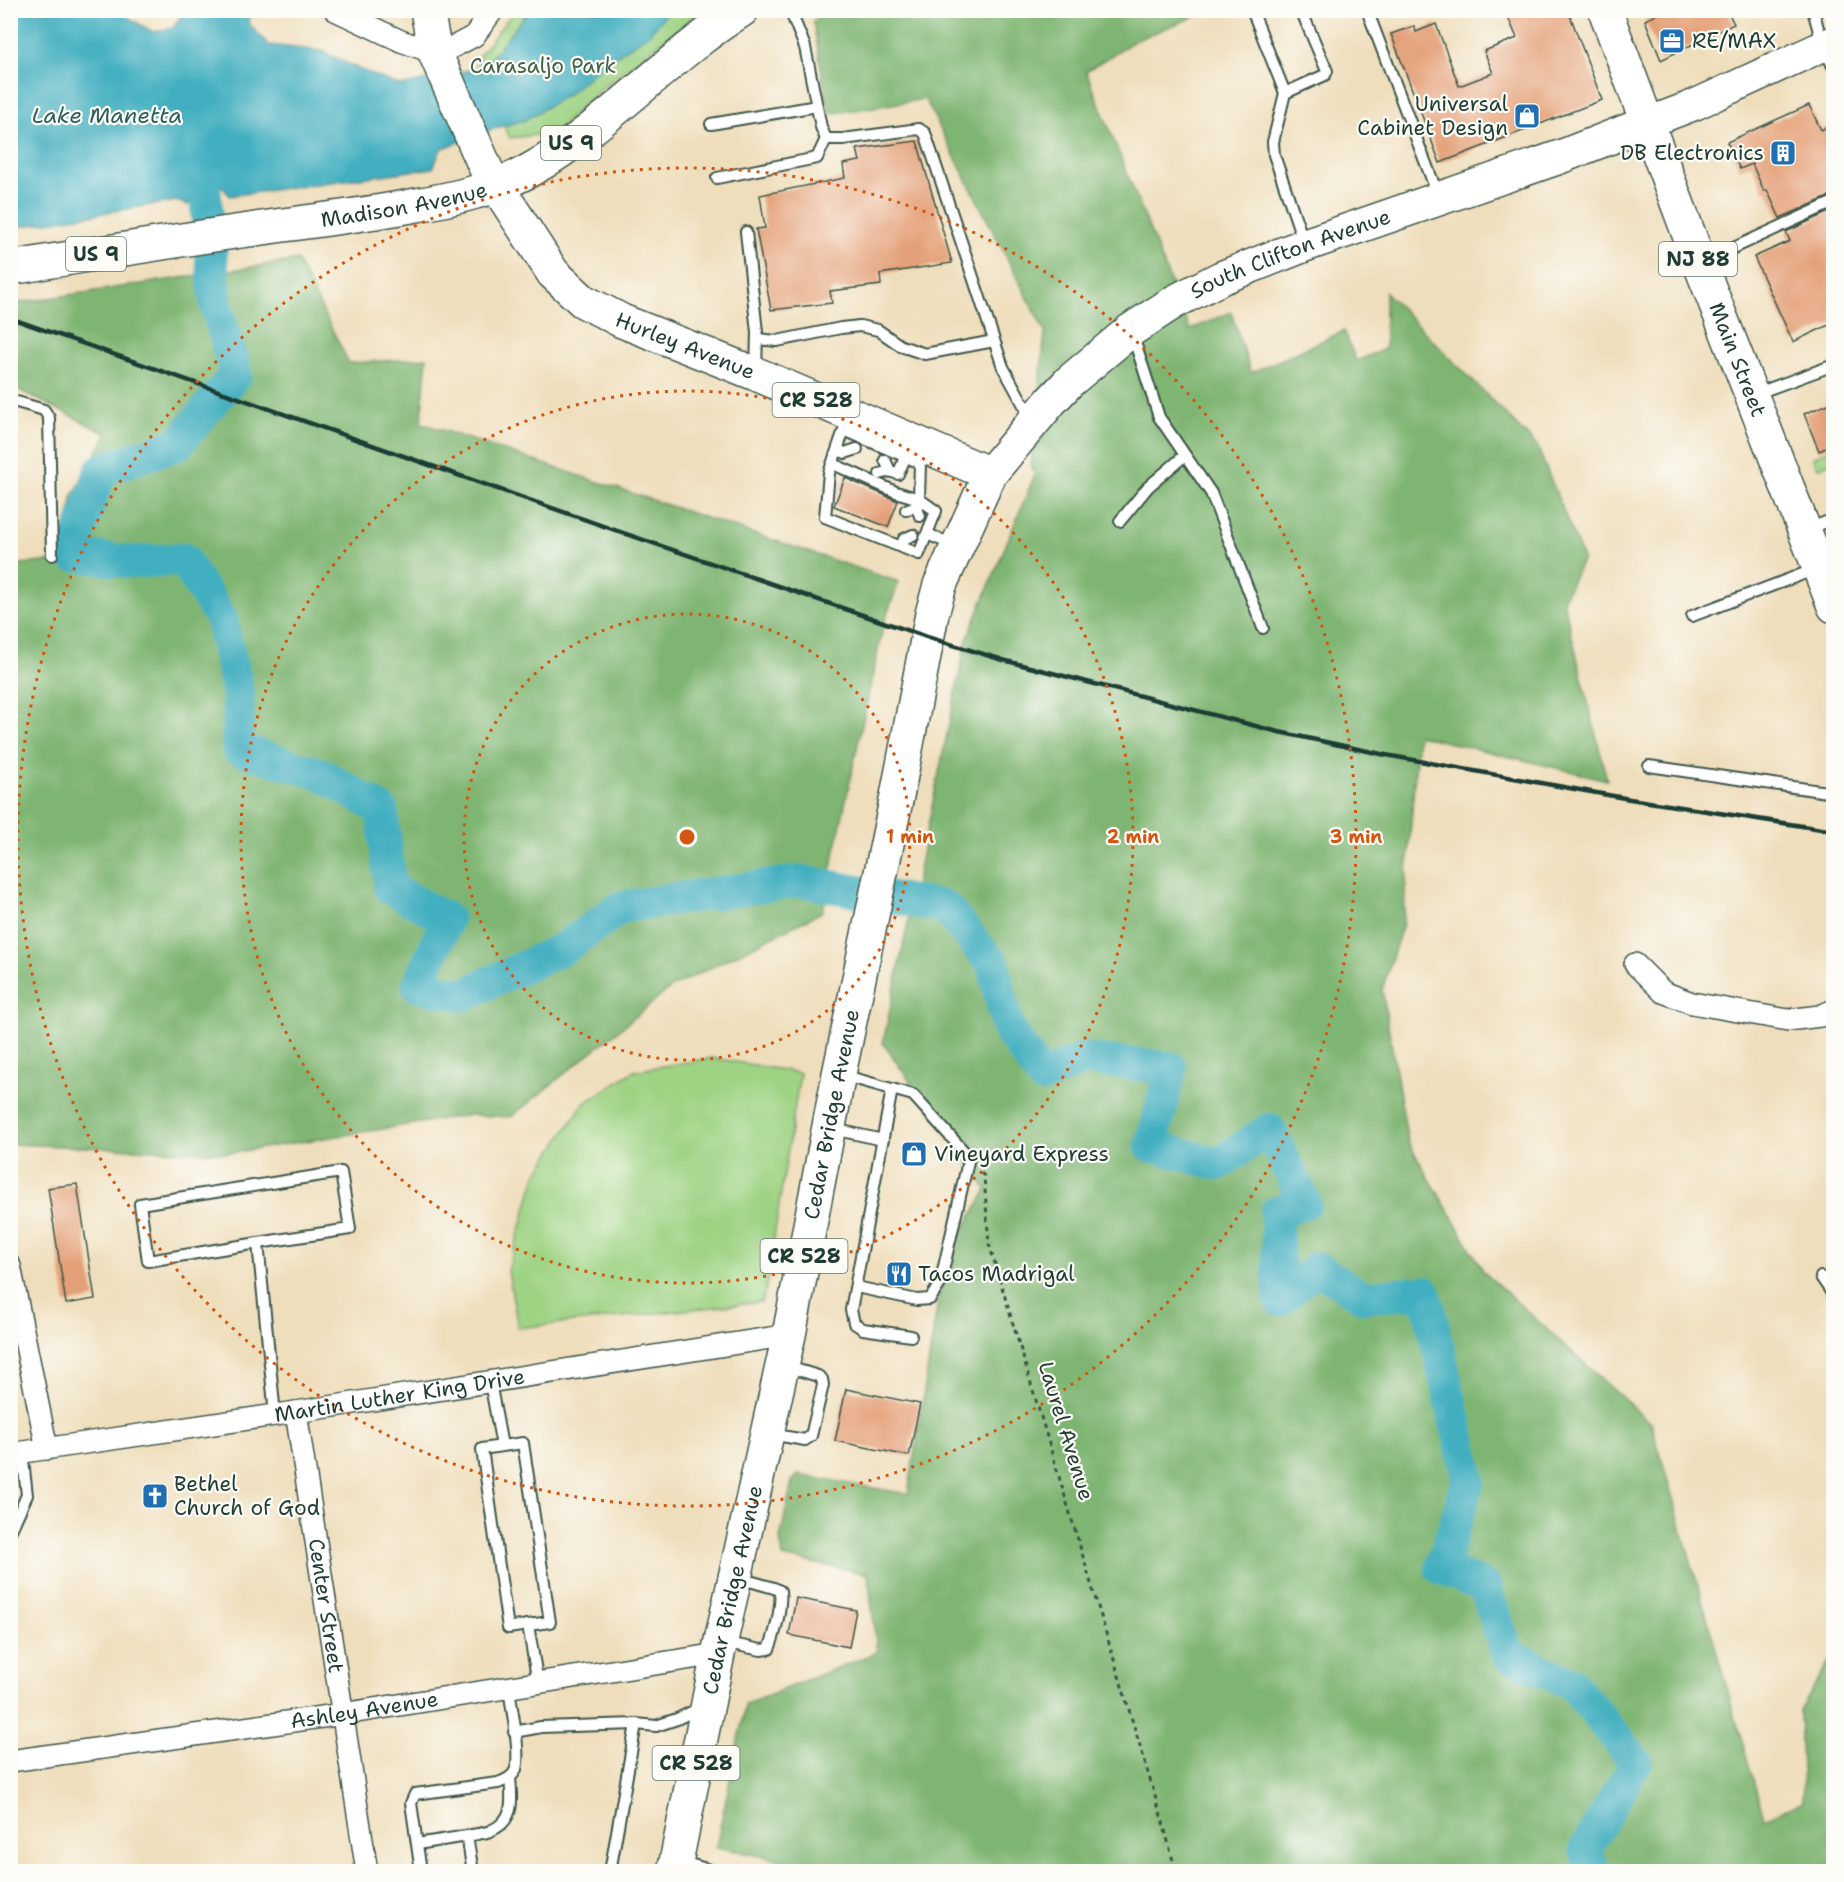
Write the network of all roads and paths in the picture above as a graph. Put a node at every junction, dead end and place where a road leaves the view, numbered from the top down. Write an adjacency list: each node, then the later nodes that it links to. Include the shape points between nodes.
1 (335, 10): 12 (street)
2 (427, 10): 12 (main road, CR 528)
3 (492, 10): 12 (street, via 474,36)
4 (742, 10): 19 (main road, Madison Avenue / US 9, via 684,50 594,128 531,170)
5 (790, 10): 14 (lane, via 805,47)
6 (1252, 10): 13 (lane)
7 (1301, 10): 13 (lane, via 1327,71)
8 (1367, 10): 20 (lane)
9 (1605, 10): 15 (main road, Main Street / NJ 88)
10 (1813, 10): 11 (lane)
11 (1830, 52): 15 (street)
12 (436, 55): 19 (main road, CR 528)
13 (1285, 93): 23 (lane, via 1273,142 1274,155)
14 (817, 106): 16 (lane); 17 (lane)
15 (1647, 123): 20 (main road, South Clifton Avenue); 24 (main road, Main Street / NJ 88)
16 (711, 124)
17 (826, 139): 18 (lane, via 817,158); 28 (lane, via 920,129 925,133)
18 (717, 178)
19 (493, 181): 25 (main road, Madison Avenue / US 9, via 442,200); 30 (main road, Hurley Avenue / CR 528, via 553,273 583,301 622,321)
20 (1439, 198): 23 (main road, South Clifton Avenue)
21 (1833, 202): 24 (lane)
22 (746, 232): 27 (lane)
23 (1305, 245): 26 (main road, South Clifton Avenue, via 1221,279 1174,302)
24 (1700, 264): 31 (main road, Main Street / NJ 88)
25 (10, 268)
26 (1131, 330): 34 (main road, South Clifton Avenue, via 1070,381); 38 (lane, via 1160,417)
27 (757, 339): 28 (lane, via 777,341 860,326 878,330 901,346 925,354); 30 (lane)
28 (994, 341): 34 (lane, via 1003,367)
29 (1833, 365): 31 (lane)
30 (756, 374): 33 (main road, Hurley Avenue / CR 528)
31 (1752, 395): 45 (main road, Main Street / NJ 88)
32 (10, 400): 48 (lane, via 44,410 49,418)
33 (847, 422): 36 (lane); 37 (main road, Hurley Avenue / CR 528)
34 (1034, 422): 42 (main road, South Clifton Avenue)
35 (857, 449): 36 (lane)
36 (841, 452): 40 (lane); 41 (lane)
37 (917, 456): 39 (lane, via 898,474 885,473); 42 (main road, Hurley Avenue / CR 528); 43 (lane)
38 (1184, 456): 44 (lane, via 1148,487); 52 (lane, via 1210,493)
39 (885, 460)
40 (833, 464): 43 (lane, via 896,492); 46 (lane, via 825,517 904,537 919,554)
41 (852, 464)
42 (990, 474): 47 (main road, CR 528)
43 (915, 508): 46 (lane, via 936,511)
44 (1120, 521)
45 (1819, 525): 49 (main road, Main Street / NJ 88)
46 (927, 534): 47 (lane)
47 (958, 546): 57 (main road, Cedar Bridge Avenue / CR 528, via 940,585 927,637)
48 (52, 555)
49 (1824, 569): 50 (main road, Main Street / NJ 88); 51 (lane)
50 (1833, 606)
51 (1692, 616)
52 (1263, 628)
53 (1649, 766): 54 (lane)
54 (1833, 793)
55 (1635, 964): 56 (street, via 1663,992 1692,1003 1788,1020 1820,1016)
56 (1833, 1010)
57 (839, 1074): 58 (lane); 59 (main road, Cedar Bridge Avenue / CR 528)
58 (892, 1089): 60 (lane); 61 (lane, via 913,1095)
59 (829, 1128): 60 (lane); 68 (main road, Cedar Bridge Avenue / CR 528)
60 (883, 1140): 65 (lane)
61 (969, 1157): 65 (lane, via 940,1284 930,1299 917,1300); 95 (path, Laurel Avenue, via 984,1176 990,1244)
62 (258, 1243): 62 (lane, via 350,1229 341,1172 140,1204 148,1262); 70 (lane)
63 (10, 1266): 73 (street)
64 (1821, 1277): 66 (lane)
65 (856, 1287): 67 (lane, via 851,1310 854,1323 863,1329)
66 (1833, 1296)
67 (911, 1336)
68 (785, 1350): 69 (street, Martin Luther King Drive); 71 (main road, Cedar Bridge Avenue / CR 528); 71 (lane, via 822,1379 824,1385 811,1436 805,1440)
69 (490, 1382): 70 (street, Martin Luther King Drive); 72 (lane)
70 (286, 1413): 73 (street, Martin Luther King Drive); 82 (street, Center Street)
71 (767, 1434): 76 (main road, Cedar Bridge Avenue / CR 528)
72 (502, 1446): 77 (lane, via 482,1449 507,1628); 77 (lane, via 523,1443 550,1622)
73 (47, 1449): 74 (street, Martin Luther King Drive)
74 (16, 1453): 75 (lane, via 27,1495)
75 (10, 1532)
76 (736, 1577): 78 (main road, Cedar Bridge Avenue / CR 528); 78 (lane, via 780,1591 772,1641 769,1649)
77 (528, 1625): 79 (lane)
78 (719, 1648): 79 (street, Ashley Avenue); 81 (main road, Cedar Bridge Avenue / CR 528)
79 (538, 1683): 80 (street, Ashley Avenue)
80 (509, 1687): 82 (street, Ashley Avenue); 84 (lane)
81 (708, 1704): 83 (lane, via 656,1726); 89 (main road, Cedar Bridge Avenue / CR 528)
82 (343, 1714): 85 (street, Ashley Avenue); 90 (street, Center Street)
83 (636, 1724): 84 (lane, via 541,1727); 93 (lane)
84 (514, 1732): 86 (lane, via 516,1769)
85 (10, 1761)
86 (510, 1778): 87 (lane, via 512,1804 507,1819 491,1831); 88 (lane, via 415,1794 411,1803)
87 (467, 1836): 88 (lane); 92 (lane)
88 (417, 1844): 91 (lane)
89 (675, 1866): 94 (lane)
90 (367, 1872)
91 (421, 1872)
92 (473, 1872)
93 (610, 1872)
94 (716, 1872)
95 (1176, 1872)

